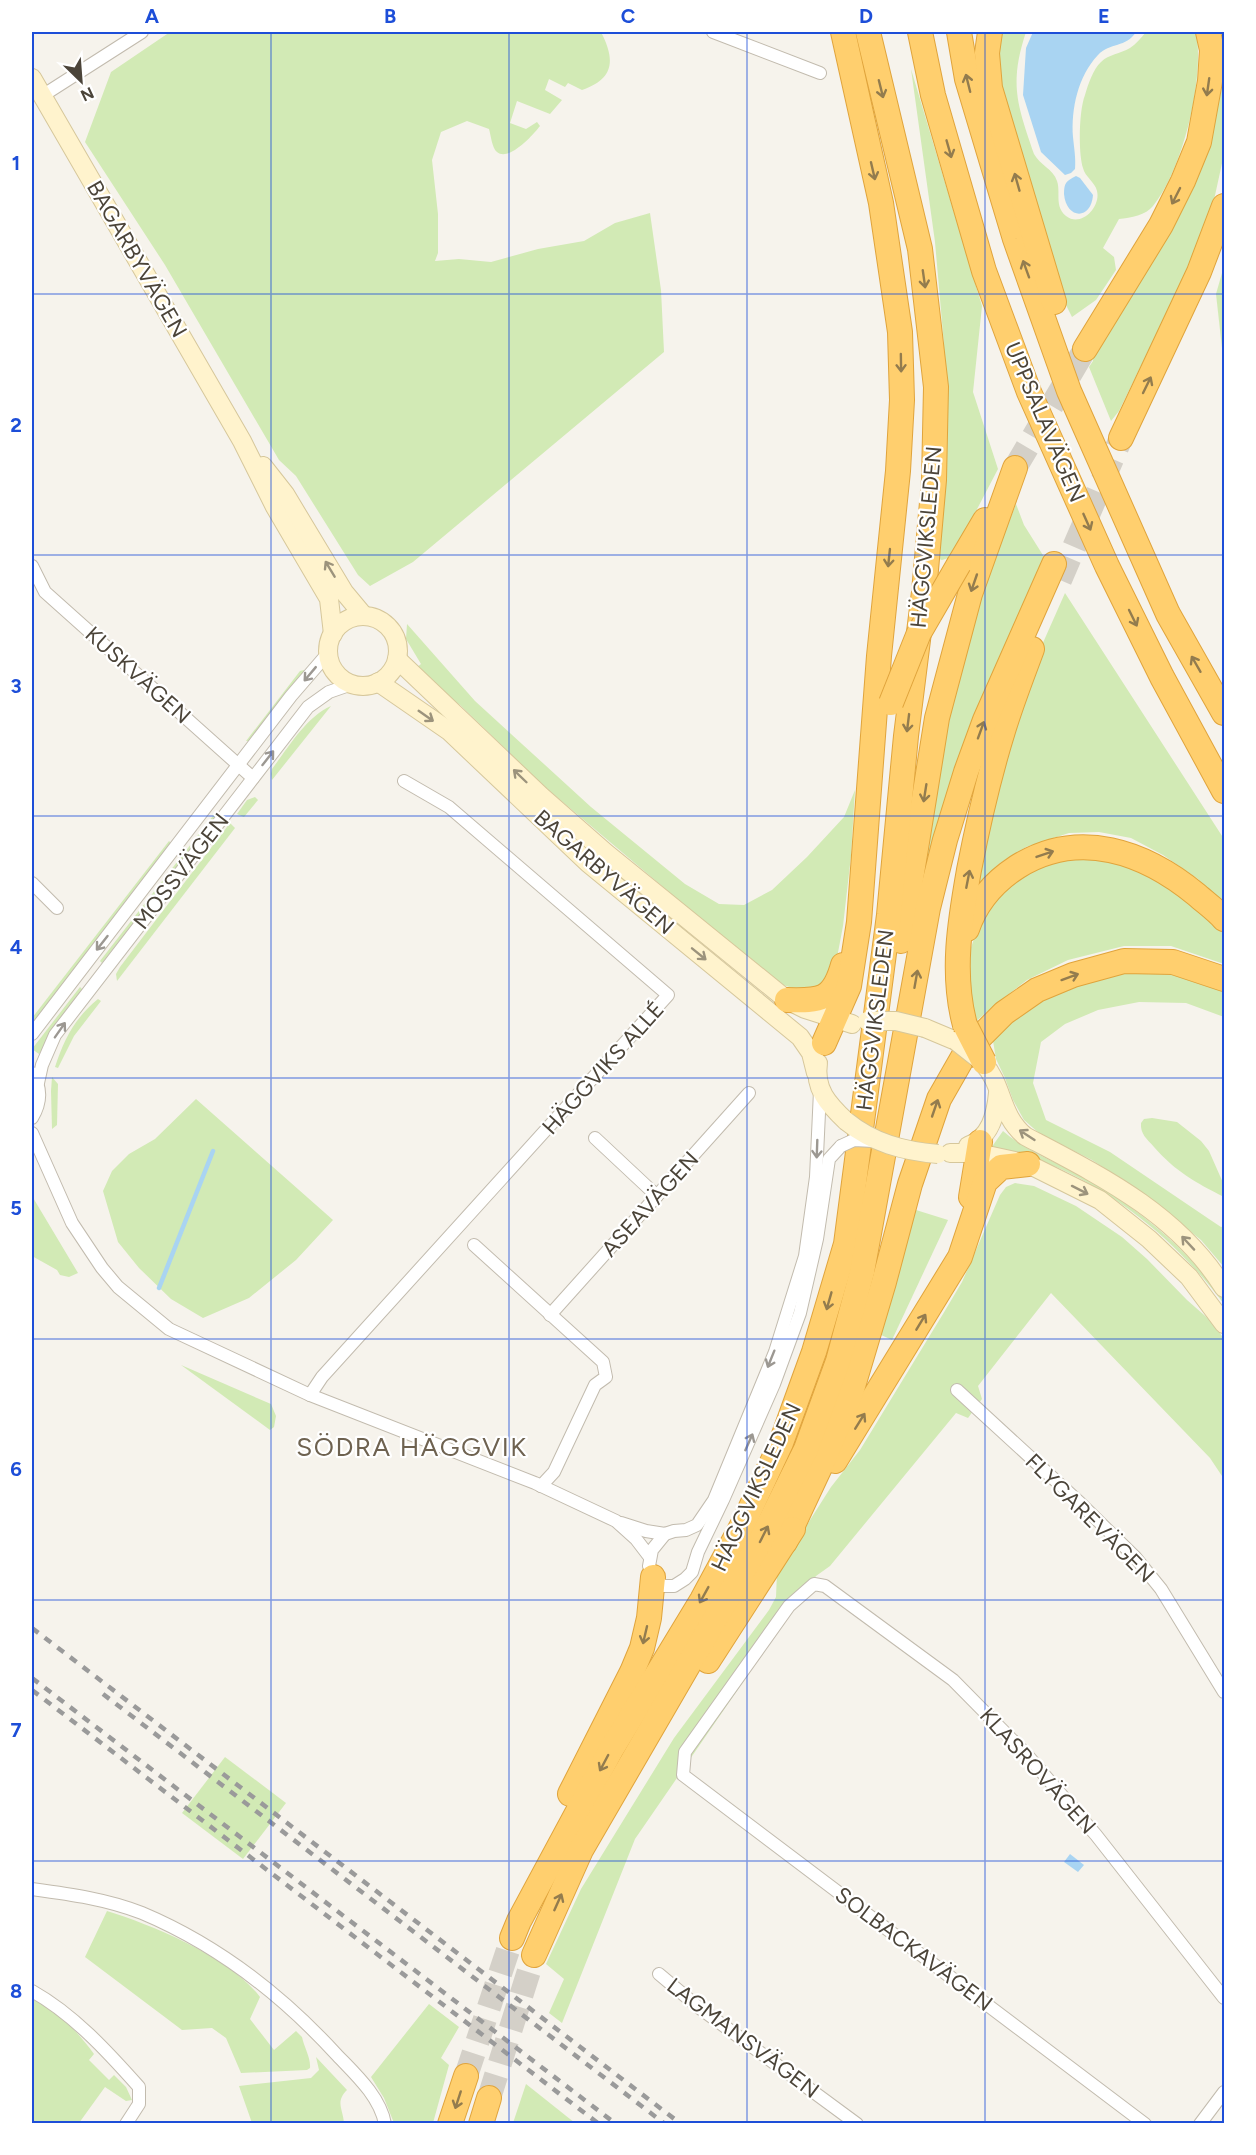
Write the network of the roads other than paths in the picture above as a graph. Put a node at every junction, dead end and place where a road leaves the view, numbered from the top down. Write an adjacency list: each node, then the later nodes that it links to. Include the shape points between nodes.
1 (142, 32): 11 (street)
2 (713, 32): 9 (street)
3 (843, 32): 28 (highway, one-way to 28, via 881,203 900,332 898,471)
4 (868, 32): 53 (highway, HÄGGVIKSLEDEN, one-way to 53, via 920,249 936,387 934,480 924,592 889,915)
5 (920, 32): 29 (highway, UPPSALAVÄGEN, one-way to 29, via 933,95 984,271 1029,392 1107,566)
6 (959, 32): 17 (highway, UPPSALAVÄGEN, one-way to 6, via 1069,391 1015,239 967,79)
7 (990, 32): 17 (highway, one-way to 7, via 1058,315 1026,212 990,88)
8 (1208, 32): 13 (highway, one-way to 13, via 1212,51 1210,81 1199,142 1184,181)
9 (820, 73)
10 (32, 78): 11 (street, BAGARBYVÄGEN)
11 (42, 96): 15 (street, BAGARBYVÄGEN)
12 (1224, 206): 14 (highway, one-way to 12, via 1195,282)
13 (1085, 349)
14 (1121, 438)
15 (242, 441): 18 (street, BAGARBYVÄGEN, one-way to 15, via 344,592 285,494); 19 (street, BAGARBYVÄGEN, via 329,599)
16 (32, 566): 25 (street, KUSKVÄGEN, via 45,592)
17 (1168, 614): 24 (highway, UPPSALAVÄGEN, one-way to 17)
18 (364, 616): 19 (street, via 346,621); 21 (street, BAGARBYVÄGEN, via 380,620 393,633)
19 (333, 634): 20 (street, BAGARBYVÄGEN)
20 (328, 652): 23 (street, via 335,671); 25 (street, MOSSVÄGEN, one-way to 25)
21 (397, 659): 22 (street, via 393,669); 36 (street, BAGARBYVÄGEN, one-way to 21, via 582,832)
22 (378, 682): 23 (street); 43 (street, BAGARBYVÄGEN, one-way to 43, via 449,731 588,863 800,1037 811,1053)
23 (352, 684): 26 (street, MOSSVÄGEN, one-way to 23, via 308,707 329,692)
24 (1224, 713)
25 (239, 765): 26 (street, KUSKVÄGEN); 39 (street, MOSSVÄGEN, one-way to 39)
26 (253, 778): 42 (street, MOSSVÄGEN, one-way to 26, via 55,1035)
27 (404, 781): 62 (street, HÄGGVIKS ALLÉ, via 449,807 668,995 322,1377)
28 (868, 790): 30 (highway); 53 (highway, one-way to 53, bridge, via 891,703 920,633 1015,468 970,594 938,718 891,1007)
29 (1224, 791)
30 (863, 857): 36 (highway, via 840,977 829,993 815,1001); 37 (highway, via 849,986)
31 (32, 883): 32 (street)
32 (57, 908)
33 (1224, 919): 34 (highway, one-way to 33, via 983,896 1005,875 1048,852 1074,847 1099,847 1153,864)
34 (957, 957): 38 (highway); 63 (highway, via 974,843 1002,732 1057,572 985,720 945,840 928,908 903,1057 903,1122 888,1205 861,1322)
35 (1224, 979): 63 (highway, one-way to 35, via 850,1396 910,1184 939,1099 967,1050 1004,1013 1037,990 1073,975 1124,961 1173,962)
36 (787, 999): 37 (street, BAGARBYVÄGEN, via 805,1009)
37 (851, 1021): 38 (street, bridge, via 896,1021); 40 (highway)
38 (961, 1033): 41 (highway, bridge)
39 (32, 1034)
40 (824, 1043): 43 (street, via 819,1055)
41 (984, 1064): 44 (street)
42 (35, 1078): 46 (street, MOSSVÄGEN, via 40,1095)
43 (818, 1082): 49 (street, bridge, via 834,1109); 66 (street, one-way to 66, via 816,1178 805,1256 775,1352 714,1500 697,1525)
44 (999, 1092): 50 (street, via 997,1112); 55 (street, one-way to 44, via 1171,1225 1114,1184 1025,1136 1007,1116)
45 (749, 1093): 52 (street, ASEAVÄGEN)
46 (32, 1118)
47 (32, 1133): 62 (street, via 72,1222 118,1287 169,1329)
48 (595, 1138): 52 (street)
49 (875, 1141): 50 (street, bridge, via 944,1154); 69 (street, one-way to 49, bridge, via 774,1384 800,1313 817,1239 829,1159 841,1146 854,1140)
50 (979, 1148): 51 (street); 57 (highway, via 967,1222)
51 (1028, 1164): 57 (highway, via 1001,1167 985,1182 960,1257); 60 (street, one-way to 60, via 1100,1200 1149,1239 1190,1277)
52 (657, 1196): 59 (street, ASEAVÄGEN)
53 (846, 1244): 70 (highway, HÄGGVIKSLEDEN, via 800,1392 744,1522 702,1600 611,1750 515,1930 561,1812 642,1648 649,1618)
54 (474, 1245): 59 (street)
55 (1211, 1267): 56 (street); 58 (street)
56 (1224, 1281)
57 (944, 1285): 68 (highway, one-way to 57)
58 (1224, 1288)
59 (550, 1315): 64 (street, via 603,1362 606,1377 595,1385 554,1472)
60 (1224, 1324)
61 (957, 1390): 71 (street, FLYGAREVÄGEN, via 1135,1557 1161,1589)
62 (310, 1395): 64 (street)
63 (814, 1456): 68 (highway); 73 (highway, HÄGGVIKSLEDEN, one-way to 63)
64 (541, 1486): 65 (street)
65 (616, 1521): 67 (street); 70 (street, via 636,1539)
66 (686, 1530): 67 (street); 69 (street)
67 (665, 1534): 70 (street, via 656,1544)
68 (785, 1542): 73 (highway, via 726,1636)
69 (698, 1552): 70 (street, via 692,1572 677,1586 664,1586)
70 (651, 1567)
71 (1224, 1692)
72 (683, 1775): 78 (street, KLASROVÄGEN, via 685,1752 789,1606 814,1584 825,1586 954,1680 1028,1756 1096,1835); 87 (street, SOLBACKAVÄGEN)
73 (618, 1785): 75 (highway, HÄGGVIKSLEDEN, one-way to 73, via 581,1850)
74 (32, 1889): 83 (street, via 115,1904 208,1945 263,1984 329,2047 372,2096)
75 (534, 1955)
76 (659, 1974): 86 (street, LAGMANSVÄGEN)
77 (32, 1991): 82 (street, via 50,2001 94,2039 139,2087 139,2104)
78 (1224, 1998)
79 (466, 2076): 84 (highway, one-way to 84)
80 (1224, 2092): 88 (street)
81 (489, 2098): 85 (highway)
82 (126, 2124)
83 (385, 2124)
84 (450, 2124)
85 (481, 2124)
86 (857, 2124)
87 (1145, 2124)
88 (1200, 2124)

